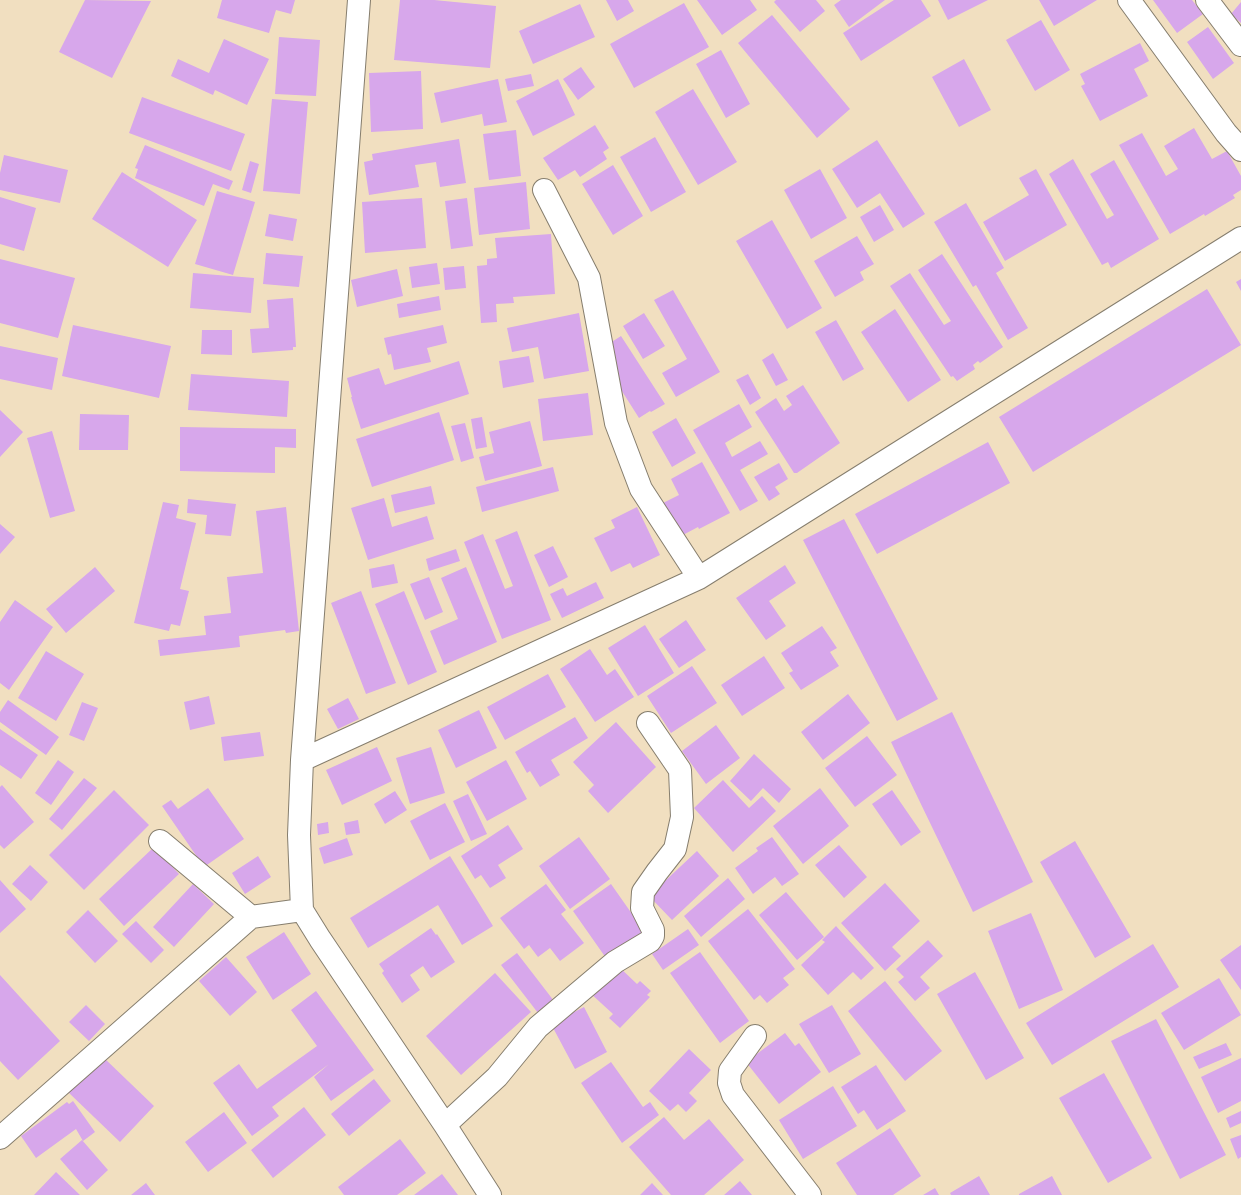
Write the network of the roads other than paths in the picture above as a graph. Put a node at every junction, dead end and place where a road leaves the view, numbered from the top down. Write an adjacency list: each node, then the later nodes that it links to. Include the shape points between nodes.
1 (359, 0): 10 (street)
2 (1129, 0): 5 (street)
3 (1206, 0): 4 (street)
4 (1241, 45)
5 (1241, 150)
6 (544, 190): 8 (street, via 589,278 616,423 641,489)
7 (1241, 238): 8 (street)
8 (699, 578): 10 (street)
9 (648, 723): 15 (street, via 680,770 682,817 675,848 643,892 642,908 653,930 653,936 650,941 615,962 538,1027 497,1077)
10 (302, 760): 12 (street, via 299,835)
11 (160, 841): 13 (street)
12 (302, 910): 13 (street); 15 (street)
13 (251, 917): 16 (street)
14 (756, 1036): 18 (street, via 730,1071 729,1083 733,1095)
15 (445, 1125): 17 (street)
16 (0, 1138)
17 (490, 1195)
18 (810, 1195)

